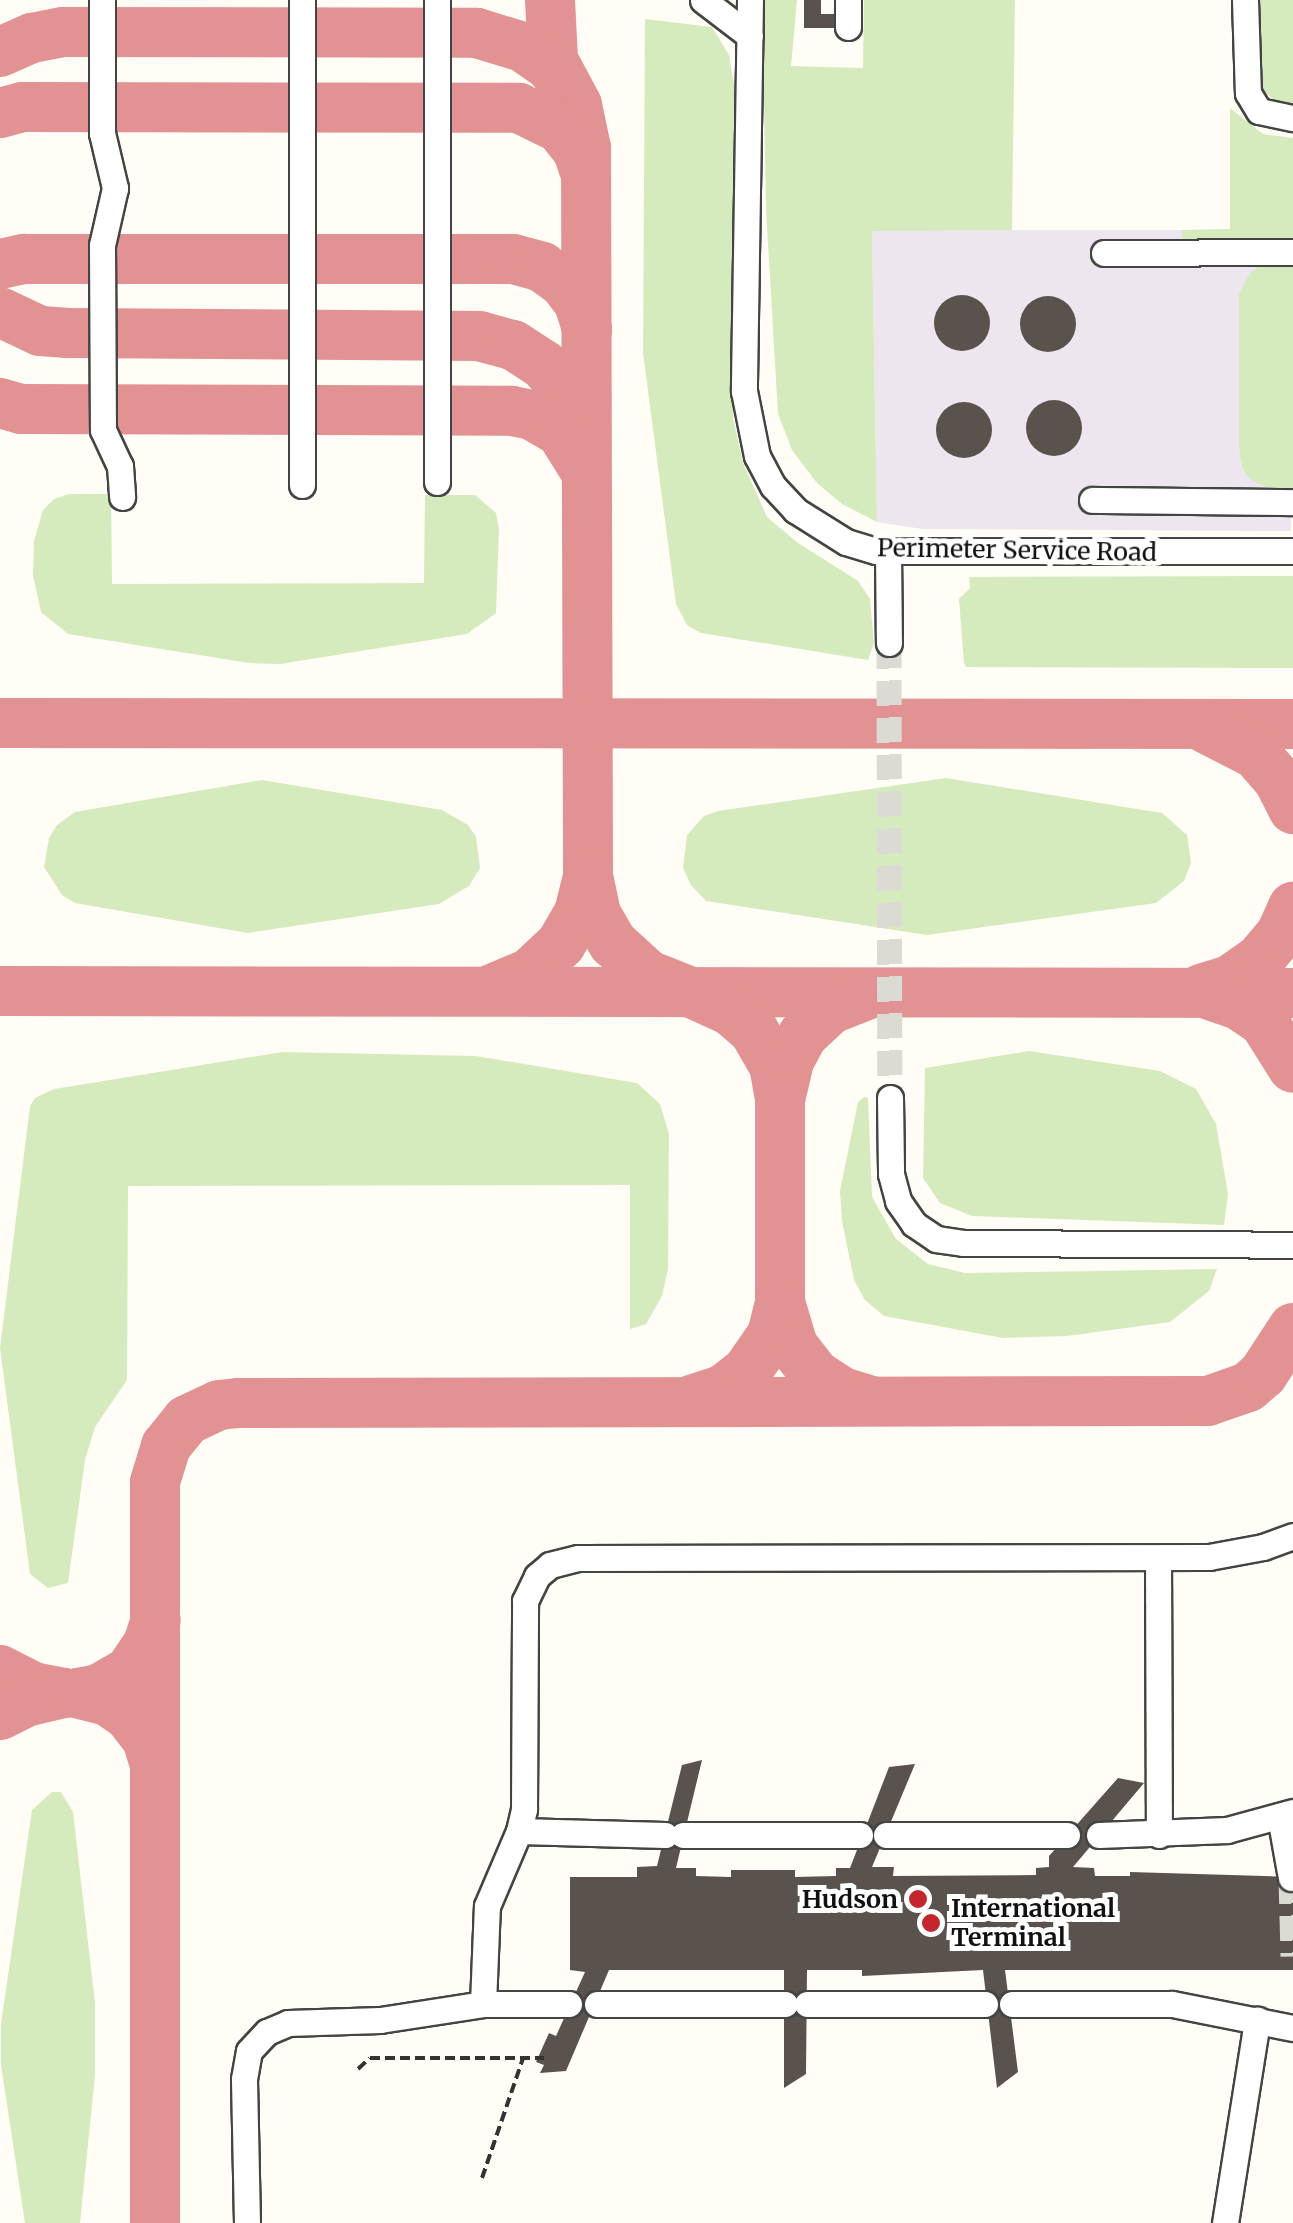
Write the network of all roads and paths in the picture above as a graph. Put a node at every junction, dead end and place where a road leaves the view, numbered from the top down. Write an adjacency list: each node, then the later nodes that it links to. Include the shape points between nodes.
1 (102, 0): 15 (lane, via 102,132 115,188 102,245 103,430 120,466)
2 (302, 0): 14 (lane)
3 (437, 0): 13 (lane)
4 (704, 0): 9 (lane)
5 (750, 0): 9 (lane, Perimeter Service Road)
6 (848, 0): 8 (lane)
7 (1245, 0): 10 (lane, via 1248,93 1259,111)
8 (848, 27)
9 (750, 36): 19 (lane, Perimeter Service Road, via 744,392 757,456 773,486 818,528)
10 (1293, 118)
11 (1293, 252): 12 (lane)
12 (1104, 253)
13 (436, 482)
14 (302, 485)
15 (122, 497)
16 (1092, 500): 17 (lane)
17 (1293, 502)
18 (1293, 551): 19 (lane, Perimeter Service Road)
19 (888, 552): 20 (lane)
20 (889, 643)
21 (890, 1098): 22 (lane, via 898,1201 914,1224 936,1238 963,1244)
22 (1293, 1245)
23 (1293, 1536): 24 (lane, via 1237,1554)
24 (1158, 1558): 26 (lane, via 557,1561 536,1576 525,1602); 28 (lane)
25 (1287, 1814): 28 (lane, via 1227,1830); 30 (lane)
26 (520, 1832): 27 (lane); 31 (lane, via 487,1906)
27 (1067, 1834)
28 (1159, 1834): 29 (lane)
29 (1099, 1835)
30 (1291, 1878)
31 (483, 2004): 32 (lane); 43 (lane, via 380,2020 288,2024 257,2041 244,2079)
32 (569, 2004)
33 (597, 2004): 34 (lane)
34 (985, 2004)
35 (1012, 2004): 37 (lane, via 1172,2004)
36 (1293, 2012): 38 (lane)
37 (1257, 2020): 38 (lane); 44 (lane)
38 (1293, 2028)
39 (523, 2058): 40 (path); 41 (path, via 370,2058); 42 (path)
40 (544, 2058)
41 (358, 2069)
42 (482, 2178)
43 (247, 2223)
44 (1225, 2223)

